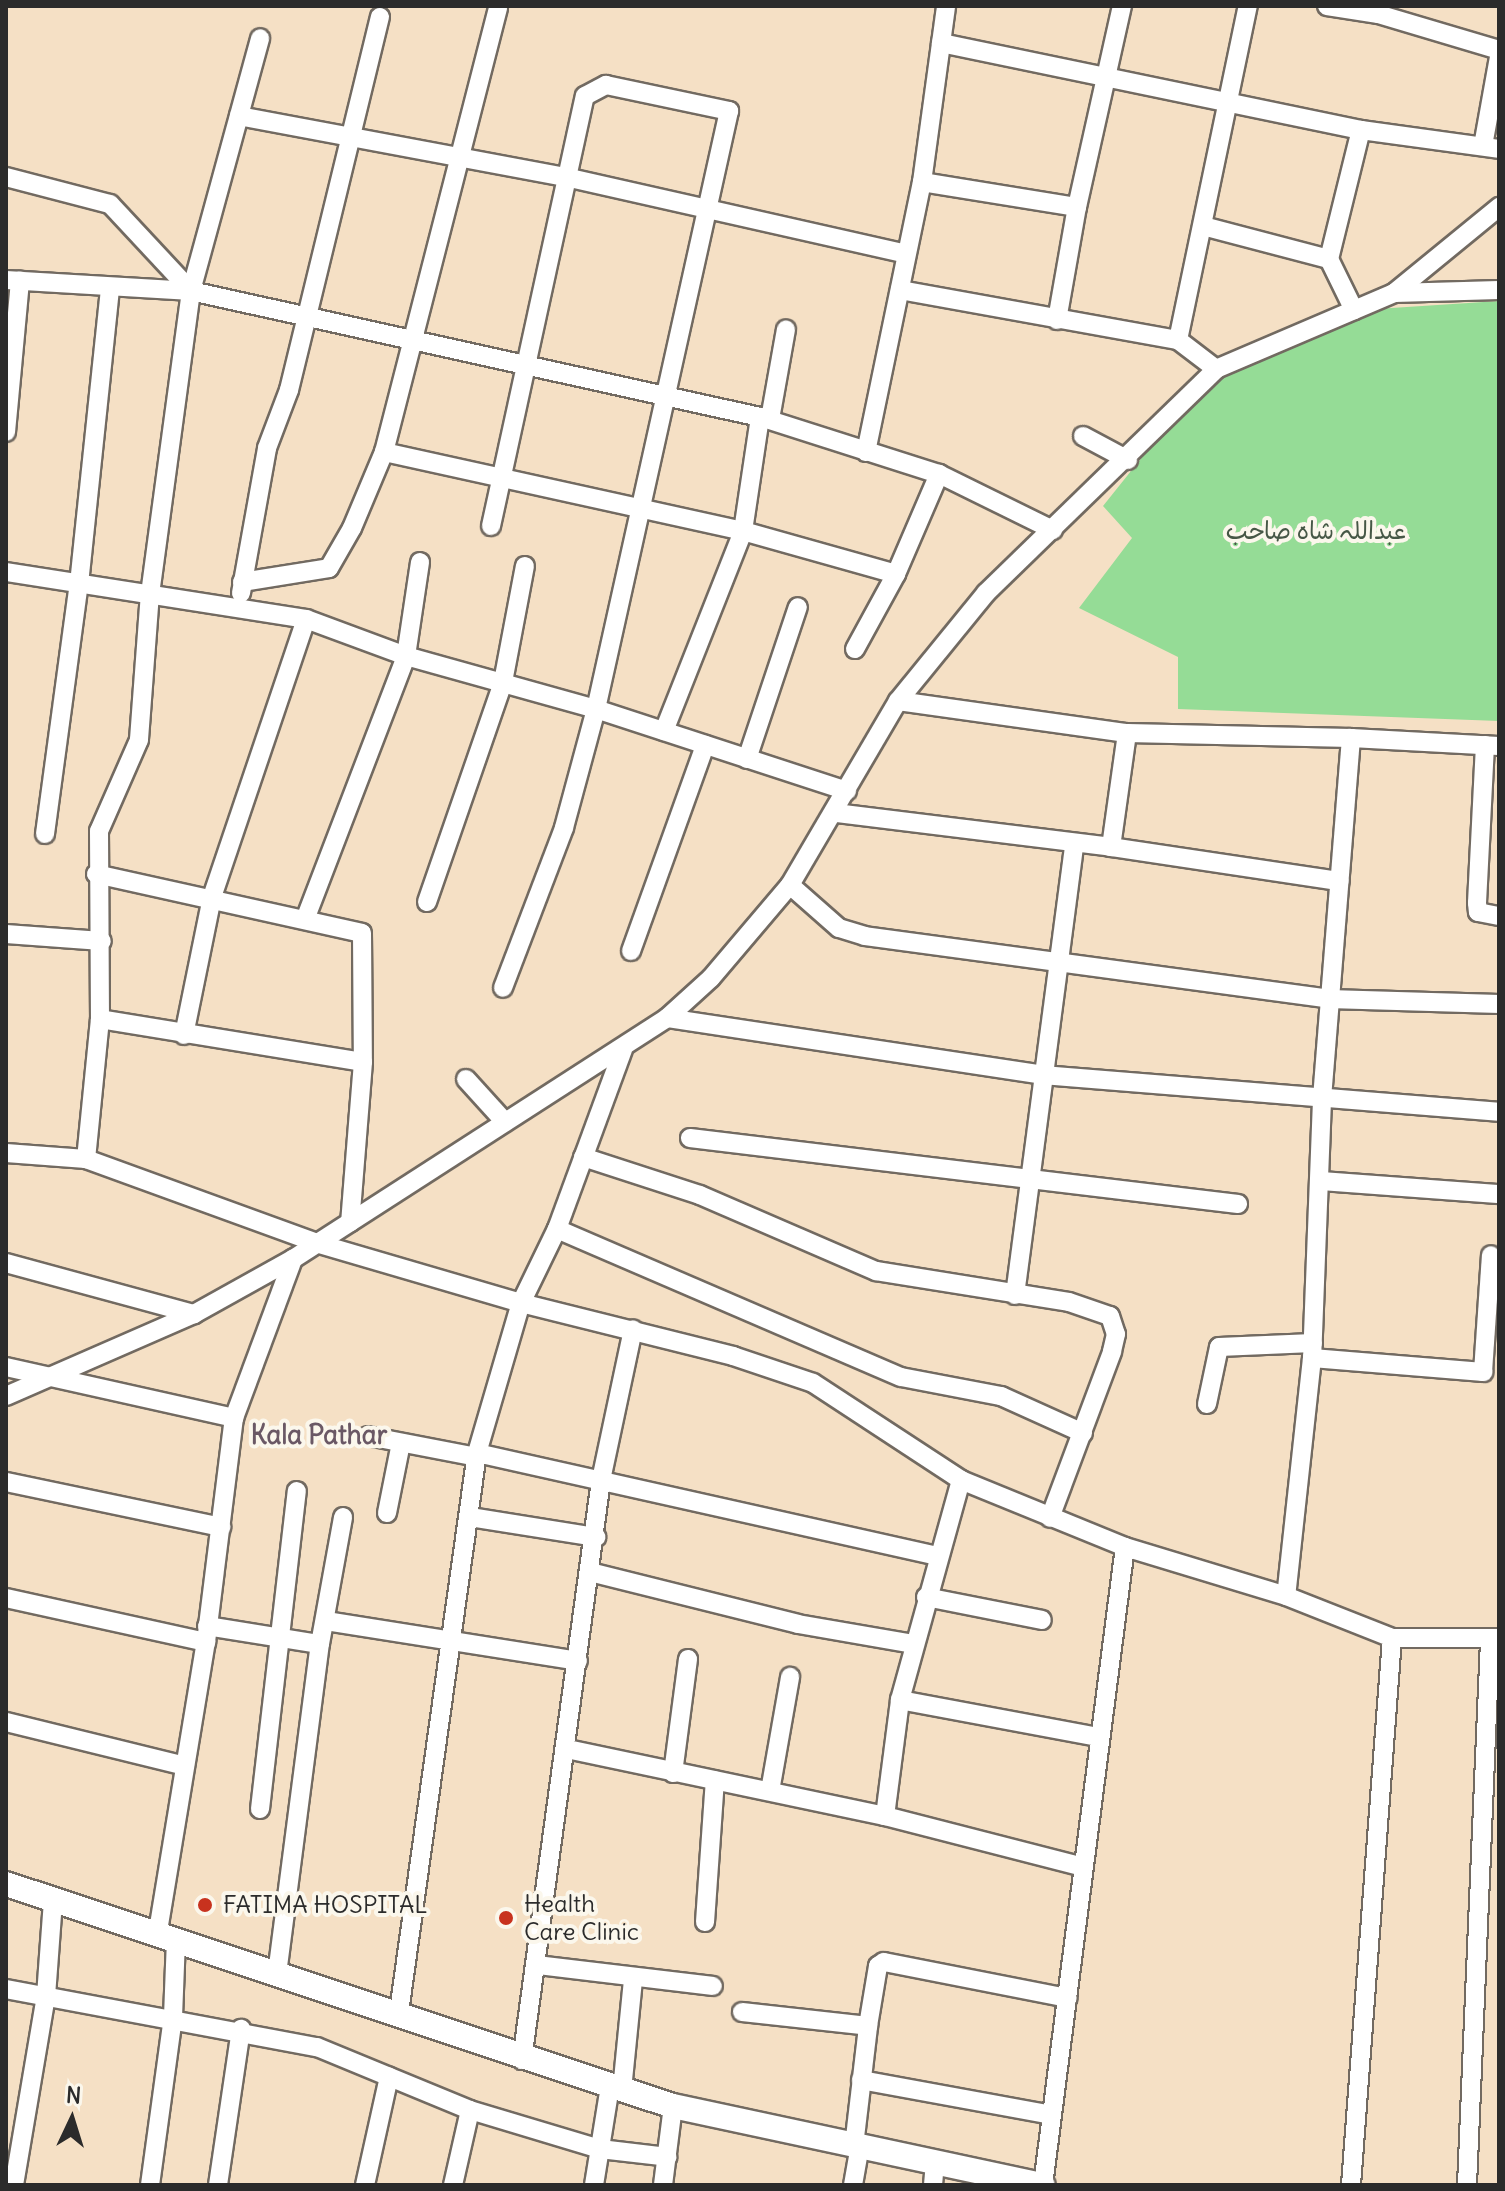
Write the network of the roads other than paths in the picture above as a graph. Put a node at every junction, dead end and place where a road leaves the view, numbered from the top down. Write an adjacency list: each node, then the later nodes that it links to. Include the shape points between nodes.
1 (946, 6): 9 (street)
2 (1122, 6): 12 (street)
3 (1248, 6): 13 (street)
4 (1327, 6): 6 (street)
5 (498, 7): 18 (street)
6 (1379, 10): 10 (street)
7 (380, 17): 16 (street)
8 (260, 38): 14 (street)
9 (941, 43): 12 (street); 21 (street)
10 (1499, 50)
11 (1499, 57): 17 (street)
12 (1105, 77): 13 (street); 23 (street)
13 (1229, 103): 15 (street); 25 (street)
14 (239, 116): 16 (street); 32 (street)
15 (1361, 130): 17 (street); 27 (street)
16 (349, 134): 18 (street); 35 (street)
17 (1491, 147)
18 (460, 156): 20 (street); 39 (street)
19 (6, 177): 32 (street, via 110,204)
20 (570, 178): 22 (street); 22 (street, via 585,96 606,85 729,111); 40 (street)
21 (922, 182): 23 (street); 26 (street)
22 (708, 207): 26 (street); 42 (street)
23 (1077, 207): 36 (street)
24 (1499, 207): 33 (street)
25 (1203, 226): 27 (street); 38 (street)
26 (904, 253): 30 (street)
27 (1329, 259): 34 (street)
28 (13, 280): 29 (street); 44 (street)
29 (110, 289): 32 (street); 60 (street)
30 (900, 290): 36 (street); 47 (street)
31 (1499, 290): 33 (street)
32 (191, 291): 35 (street); 61 (street)
33 (1394, 293): 34 (street)
34 (1354, 310): 41 (street)
35 (307, 316): 39 (street); 59 (street, via 267,448)
36 (1057, 320): 38 (street)
37 (786, 329): 43 (street)
38 (1178, 340): 41 (street)
39 (414, 341): 40 (street); 46 (street)
40 (523, 365): 42 (street); 50 (street)
41 (1216, 369): 48 (street)
42 (664, 394): 43 (street); 51 (street)
43 (765, 418): 47 (street); 54 (street)
44 (6, 432)
45 (1083, 436): 48 (street)
46 (384, 452): 50 (street); 59 (street, via 334,564)
47 (866, 452): 49 (street)
48 (1128, 460): 53 (street)
49 (939, 474): 53 (street); 58 (street)
50 (502, 479): 51 (street); 52 (street)
51 (640, 509): 54 (street); 69 (street)
52 (491, 526)
53 (1053, 530): 68 (street, via 986,593)
54 (743, 531): 58 (street); 70 (street)
55 (420, 562): 66 (street)
56 (525, 566): 67 (street)
57 (6, 572): 60 (street)
58 (896, 574): 65 (street)
59 (242, 582): 62 (street)
60 (79, 584): 61 (street); 78 (street)
61 (150, 593): 62 (street); 81 (street, via 139,740 99,831)
62 (240, 607): 64 (street)
63 (798, 607): 75 (street)
64 (306, 619): 66 (street); 84 (street)
65 (855, 649)
66 (406, 656): 67 (street); 87 (street)
67 (503, 682): 69 (street); 85 (street)
68 (898, 701): 71 (street); 76 (street)
69 (596, 709): 70 (street); 92 (street, via 564,828)
70 (664, 731): 73 (street)
71 (1127, 733): 72 (street); 80 (street)
72 (1351, 738): 74 (street); 82 (street)
73 (705, 745): 75 (street); 90 (street)
74 (1492, 745): 86 (street, via 1477,903 1478,912)
75 (747, 759): 76 (street)
76 (847, 791): 77 (street)
77 (836, 813): 79 (street); 83 (street)
78 (45, 834)
79 (1074, 845): 80 (street); 91 (street)
80 (1111, 847): 82 (street)
81 (96, 874): 84 (street); 89 (street)
82 (1339, 881): 93 (street)
83 (790, 885): 91 (street, via 839,928 855,934); 95 (street, via 711,978)
84 (212, 897): 87 (street); 97 (street)
85 (427, 902)
86 (1499, 916)
87 (306, 917): 99 (street, via 362,933)
88 (6, 934): 89 (street)
89 (102, 941): 96 (street)
90 (631, 951)
91 (1059, 960): 93 (street); 100 (street)
92 (503, 988)
93 (1329, 999): 94 (street); 102 (street)
94 (1499, 1004)
95 (667, 1018): 98 (street); 100 (street)
96 (100, 1019): 97 (street); 108 (street)
97 (184, 1035): 99 (street)
98 (623, 1050): 104 (street); 107 (street)
99 (363, 1062): 113 (street)
100 (1042, 1075): 102 (street); 110 (street)
101 (466, 1079): 104 (street)
102 (1322, 1100): 103 (street); 109 (street)
103 (1499, 1112)
104 (505, 1122): 113 (street)
105 (690, 1138): 110 (street)
106 (6, 1153): 108 (street)
107 (583, 1157): 114 (street); 119 (street, via 700,1195 876,1271)
108 (86, 1159): 115 (street)
109 (1320, 1181): 111 (street); 123 (street)
110 (1029, 1182): 112 (street); 119 (street)
111 (1499, 1194)
112 (1238, 1204)
113 (350, 1222): 115 (street)
114 (557, 1229): 120 (street); 129 (street, via 901,1377 1001,1396)
115 (319, 1244): 117 (street); 120 (street)
116 (1491, 1255): 123 (street, via 1483,1372)
117 (293, 1259): 121 (street); 128 (street)
118 (6, 1263): 121 (street)
119 (1015, 1295): 129 (street, via 1102,1311 1114,1323 1112,1352)
120 (521, 1303): 122 (street); 132 (street)
121 (194, 1314): 125 (street)
122 (633, 1329): 133 (street); 134 (street, via 813,1383)
123 (1312, 1351): 127 (street, via 1219,1347); 146 (street)
124 (6, 1367): 125 (street)
125 (48, 1376): 126 (street); 128 (street)
126 (6, 1396)
127 (1207, 1404)
128 (234, 1418): 141 (street)
129 (1083, 1433): 140 (street)
130 (368, 1436): 131 (street)
131 (401, 1443): 132 (street); 137 (street)
132 (477, 1455): 133 (street); 139 (street)
133 (601, 1480): 142 (street); 144 (street)
134 (961, 1480): 140 (street); 144 (street)
135 (6, 1482): 141 (street)
136 (297, 1491): 152 (street)
137 (387, 1513)
138 (343, 1517): 150 (street)
139 (470, 1517): 142 (street); 157 (street)
140 (1050, 1518): 143 (street)
141 (221, 1527): 151 (street)
142 (596, 1537): 145 (street)
143 (1125, 1547): 146 (street); 163 (street)
144 (939, 1556): 147 (street)
145 (590, 1572): 156 (street, via 798,1624); 159 (street)
146 (1286, 1596): 153 (street)
147 (926, 1597): 149 (street); 156 (street)
148 (6, 1598): 151 (street)
149 (1042, 1620)
150 (326, 1621): 155 (street); 157 (street)
151 (207, 1634): 152 (street); 165 (street)
152 (279, 1636): 155 (street); 169 (street)
153 (1392, 1638): 154 (street); 208 (street)
154 (1495, 1639): 209 (street)
155 (320, 1644): 177 (street)
156 (914, 1644): 161 (street)
157 (452, 1645): 159 (street); 183 (street)
158 (688, 1659): 166 (street)
159 (578, 1661): 164 (street)
160 (790, 1677): 168 (street)
161 (900, 1700): 163 (street); 170 (street)
162 (6, 1722): 165 (street)
163 (1097, 1737): 171 (street)
164 (567, 1749): 166 (street); 176 (street)
165 (185, 1766): 175 (street)
166 (673, 1773): 167 (street)
167 (715, 1780): 168 (street); 174 (street)
168 (770, 1791): 170 (street)
169 (260, 1809)
170 (885, 1816): 171 (street)
171 (1084, 1867): 182 (street)
172 (6, 1884): 173 (main road)
173 (53, 1900): 175 (main road); 181 (street)
174 (705, 1922)
175 (167, 1934): 177 (main road); 185 (street)
176 (537, 1965): 178 (street); 188 (street)
177 (277, 1974): 183 (main road)
178 (633, 1980): 179 (street); 191 (street)
179 (713, 1986)
180 (6, 1989): 181 (street)
181 (46, 1996): 185 (street); 199 (street)
182 (1067, 1998): 186 (street, via 884,1962 878,1966); 194 (street)
183 (399, 2012): 188 (main road)
184 (742, 2012): 186 (street)
185 (173, 2017): 187 (street); 200 (street)
186 (868, 2026): 190 (street)
187 (241, 2029): 189 (street, via 317,2047); 201 (street)
188 (522, 2060): 191 (main road)
189 (389, 2077): 193 (street); 202 (street)
190 (861, 2080): 194 (street); 195 (street)
191 (616, 2088): 192 (main road); 196 (street)
192 (673, 2106): 195 (main road); 197 (street)
193 (470, 2110): 196 (street); 203 (street)
194 (1051, 2115): 207 (street)
195 (857, 2147): 198 (main road); 206 (street)
196 (600, 2149): 197 (street); 204 (street)
197 (668, 2157): 205 (street)
198 (934, 2174): 207 (main road)
199 (14, 2185)
200 (150, 2185)
201 (218, 2185)
202 (365, 2185)
203 (453, 2185)
204 (594, 2185)
205 (663, 2185)
206 (853, 2185)
207 (1043, 2185)
208 (1351, 2185)
209 (1467, 2185)

